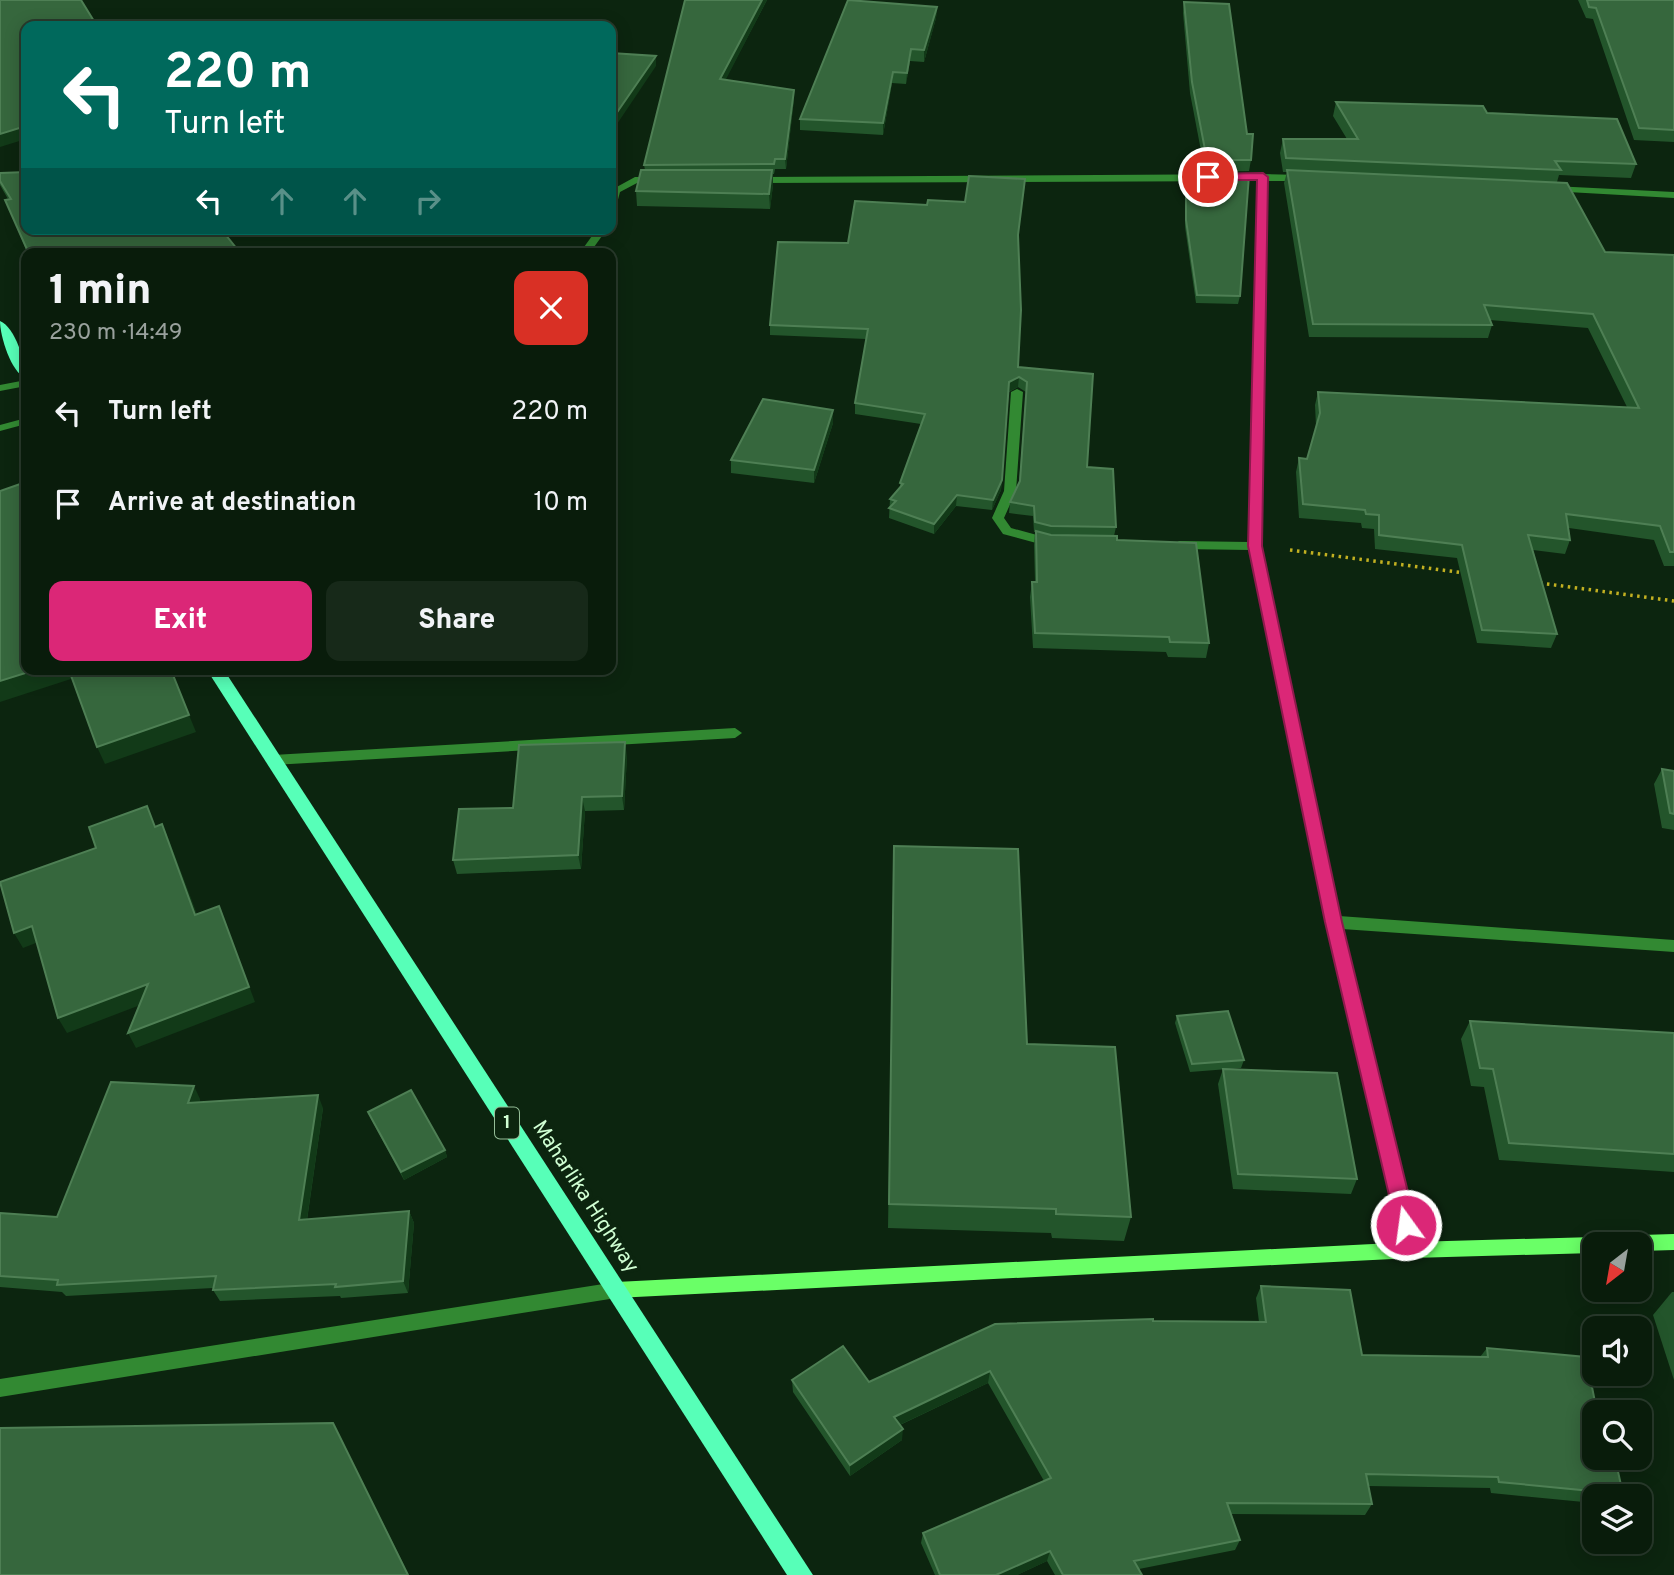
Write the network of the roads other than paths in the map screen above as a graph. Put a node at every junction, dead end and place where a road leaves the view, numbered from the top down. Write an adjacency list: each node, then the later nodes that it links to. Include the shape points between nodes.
1 (1263, 177): 2 (street); 4 (street); 17 (street)
2 (1318, 179)
3 (663, 180): 6 (street, via 635,180)
4 (747, 180)
5 (1537, 189): 7 (street)
6 (616, 191)
7 (1674, 195)
8 (0, 325): 9 (main road)
9 (21, 365)
10 (21, 384): 11 (street)
11 (0, 388)
12 (1017, 392): 15 (street, via 1010,491 998,519 1007,531)
13 (21, 422): 14 (street)
14 (0, 428)
15 (1063, 543)
16 (1159, 544): 17 (street)
17 (1255, 546): 21 (street)
18 (218, 675): 20 (main road, Maharlika Highway / 1)
19 (735, 733): 20 (street)
20 (273, 760): 27 (main road, Maharlika Highway / 1)
21 (1333, 922): 22 (street); 26 (street)
22 (1674, 947)
23 (1674, 1242): 24 (street)
24 (1652, 1243)
25 (1582, 1245): 26 (street)
26 (1412, 1250): 27 (street)
27 (616, 1290): 28 (street); 29 (main road, Maharlika Highway / 1)
28 (0, 1388)
29 (800, 1575)

